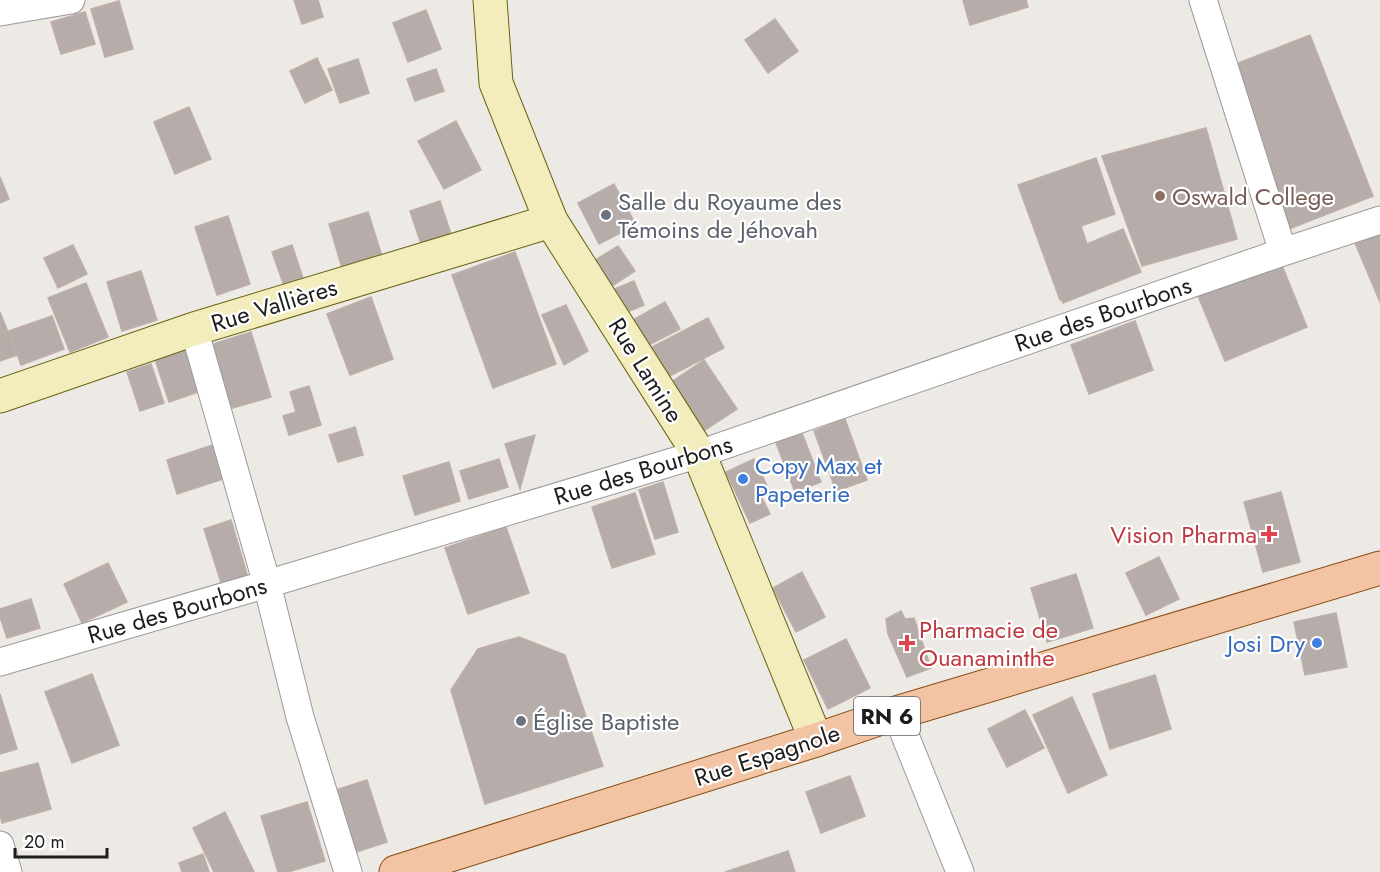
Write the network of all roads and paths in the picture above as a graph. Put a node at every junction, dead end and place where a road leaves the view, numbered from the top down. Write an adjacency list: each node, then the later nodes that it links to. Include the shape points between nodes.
1 (71, 0): 4 (street)
2 (490, 0): 6 (street, Rue Lamine, via 496,83)
3 (1203, 0): 7 (street)
4 (0, 12)
5 (1380, 220): 7 (street, Rue des Bourbons)
6 (551, 221): 8 (street, Rue Vallières); 10 (street, Rue Lamine)
7 (1283, 252): 10 (street, Rue des Bourbons)
8 (194, 329): 9 (street, Rue Vallières); 12 (street)
9 (0, 396)
10 (699, 454): 12 (street, Rue des Bourbons); 15 (street, Rue Lamine)
11 (1380, 568): 14 (main road, Rue Espagnole / RN 6)
12 (267, 584): 13 (street, Rue des Bourbons); 18 (street, via 300,717)
13 (0, 662)
14 (896, 713): 15 (main road, Rue Espagnole / RN 6); 20 (street)
15 (816, 740): 19 (main road, Rue Espagnole / RN 6)
16 (0, 845): 17 (street)
17 (8, 872)
18 (348, 872)
19 (396, 872)
20 (960, 872)

